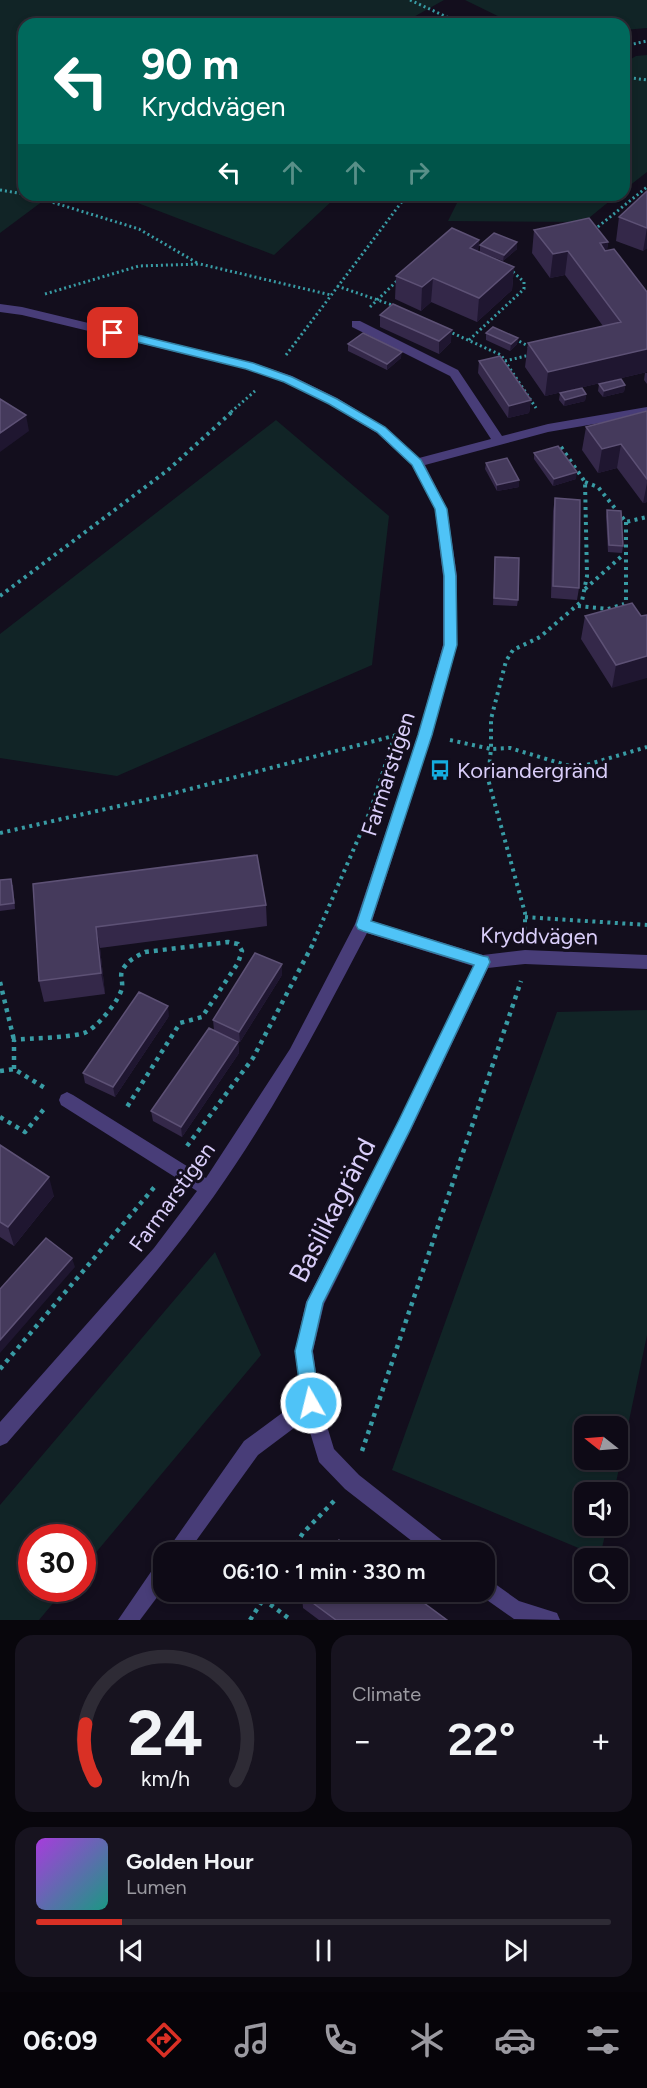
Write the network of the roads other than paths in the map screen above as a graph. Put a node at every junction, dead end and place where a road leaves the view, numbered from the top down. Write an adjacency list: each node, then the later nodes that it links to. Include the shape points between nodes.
1 (0, 308): 5 (street, Farmarstigen, via 250,366 288,379 381,430)
2 (356, 324): 4 (street, via 454,373)
3 (647, 411): 4 (street)
4 (498, 440): 5 (street)
5 (417, 463): 6 (street, Farmarstigen, via 441,509 450,576 450,645)
6 (363, 925): 7 (street, Kryddvägen); 10 (street, Farmarstigen, via 296,1054)
7 (483, 962): 8 (street, Kryddvägen, via 525,957); 11 (street, Basilikagränd, via 315,1302 304,1351)
8 (647, 962)
9 (61, 1097): 10 (street)
10 (209, 1189): 12 (street, Farmarstigen, via 160,1254)
11 (311, 1403): 13 (street, via 251,1448); 14 (street, Basilikagränd, via 326,1455 352,1482)
12 (0, 1436)
13 (183, 1542)
14 (428, 1542)
15 (153, 1585): 17 (street)
16 (495, 1594): 18 (street, via 514,1609)
17 (128, 1620)
18 (550, 1620)

